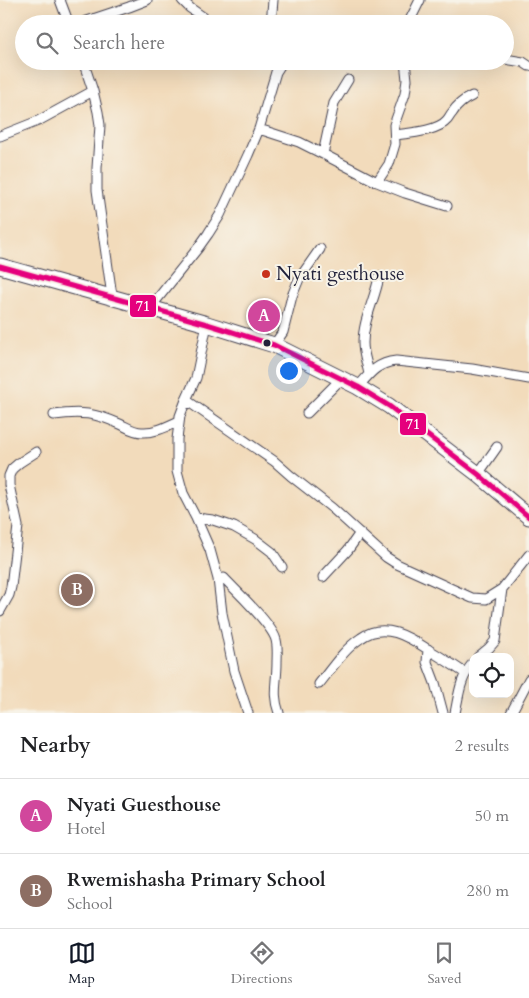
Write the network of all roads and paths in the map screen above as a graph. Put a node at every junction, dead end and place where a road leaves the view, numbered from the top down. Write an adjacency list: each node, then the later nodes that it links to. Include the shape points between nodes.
1 (60, 0): 6 (street)
2 (146, 0): 7 (street)
3 (182, 0): 8 (street)
4 (273, 0): 9 (street)
5 (420, 0): 10 (street)
6 (66, 15)
7 (104, 15)
8 (200, 15)
9 (272, 15)
10 (412, 15)
11 (514, 60): 12 (street)
12 (529, 66)
13 (86, 70): 17 (street)
14 (277, 70): 19 (street)
15 (405, 70): 20 (street, via 405,94 394,125)
16 (348, 80): 22 (street, via 334,103)
17 (93, 91): 21 (street, via 38,121); 28 (street, via 100,125 97,190)
18 (472, 96): 20 (street, via 463,100 441,125)
19 (259, 129): 22 (street); 29 (street, via 215,224)
20 (395, 135): 23 (street, via 389,164)
21 (0, 136)
22 (323, 154): 23 (street)
23 (377, 182): 24 (street)
24 (447, 206)
25 (320, 248): 31 (street, via 299,279 282,332)
26 (0, 266): 28 (highway)
27 (379, 277): 32 (street, via 363,335)
28 (112, 296): 29 (highway)
29 (150, 308): 30 (highway)
30 (207, 324): 31 (highway); 36 (street, via 196,378)
31 (274, 345): 33 (highway)
32 (369, 374): 34 (street, via 382,364 396,361); 35 (street)
33 (342, 378): 35 (highway); 37 (street)
34 (529, 379)
35 (358, 387): 44 (highway, via 389,406)
36 (186, 400): 39 (street); 47 (street, via 274,461)
37 (307, 413)
38 (54, 415): 39 (street, via 99,415 140,432 160,429)
39 (179, 421): 46 (street, via 178,476)
40 (497, 447): 44 (street)
41 (36, 452): 43 (street)
42 (0, 469): 43 (street)
43 (10, 472): 53 (street, via 8,483 18,522 17,538 11,588)
44 (478, 474): 45 (highway)
45 (529, 517)
46 (196, 518): 49 (street, via 234,527 256,539 272,552); 60 (street, via 218,579 237,684)
47 (360, 533): 50 (street); 52 (street, via 397,564 468,597 486,598)
48 (529, 555): 52 (street)
49 (282, 567)
50 (323, 576)
51 (224, 578): 61 (street, via 271,628 276,639 275,703)
52 (502, 589): 55 (street, via 495,641)
53 (0, 611)
54 (428, 649): 57 (street); 59 (street, via 403,634 386,630 372,632 361,637 344,653); 62 (street, via 427,662)
55 (483, 653)
56 (469, 668): 57 (street)
57 (465, 673): 63 (street)
58 (529, 679): 64 (street)
59 (319, 684)
60 (248, 713)
61 (279, 713)
62 (443, 713)
63 (456, 713)
64 (511, 713)

